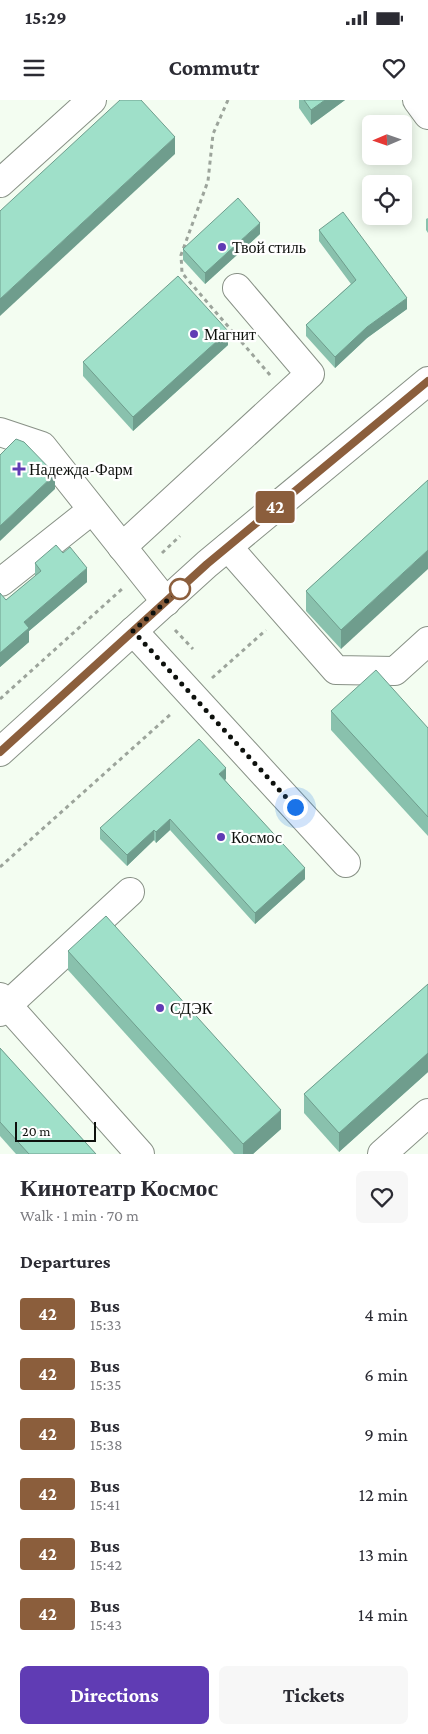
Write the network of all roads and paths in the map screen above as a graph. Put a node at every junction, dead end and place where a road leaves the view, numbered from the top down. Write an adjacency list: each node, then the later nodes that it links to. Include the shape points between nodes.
1 (92, 100): 5 (street)
2 (228, 100): 8 (path, via 212,134 208,181 181,255 182,273)
3 (417, 100): 4 (street)
4 (428, 115)
5 (0, 183)
6 (237, 288): 8 (street, via 310,374)
7 (428, 381): 13 (street)
8 (287, 395): 12 (street)
9 (0, 432): 10 (street, via 42,446)
10 (92, 510): 12 (street); 15 (street)
11 (180, 536): 14 (path)
12 (122, 547): 14 (street)
13 (228, 547): 16 (street); 18 (street, via 336,670 395,671)
14 (142, 571): 16 (street); 19 (path)
15 (1, 582)
16 (166, 602): 17 (street)
17 (133, 631): 20 (street); 21 (street)
18 (428, 642)
19 (0, 699)
20 (0, 752)
21 (346, 863)
22 (130, 892): 23 (street)
23 (2, 1005): 25 (street)
24 (428, 1113): 26 (street)
25 (140, 1154)
26 (382, 1154)

